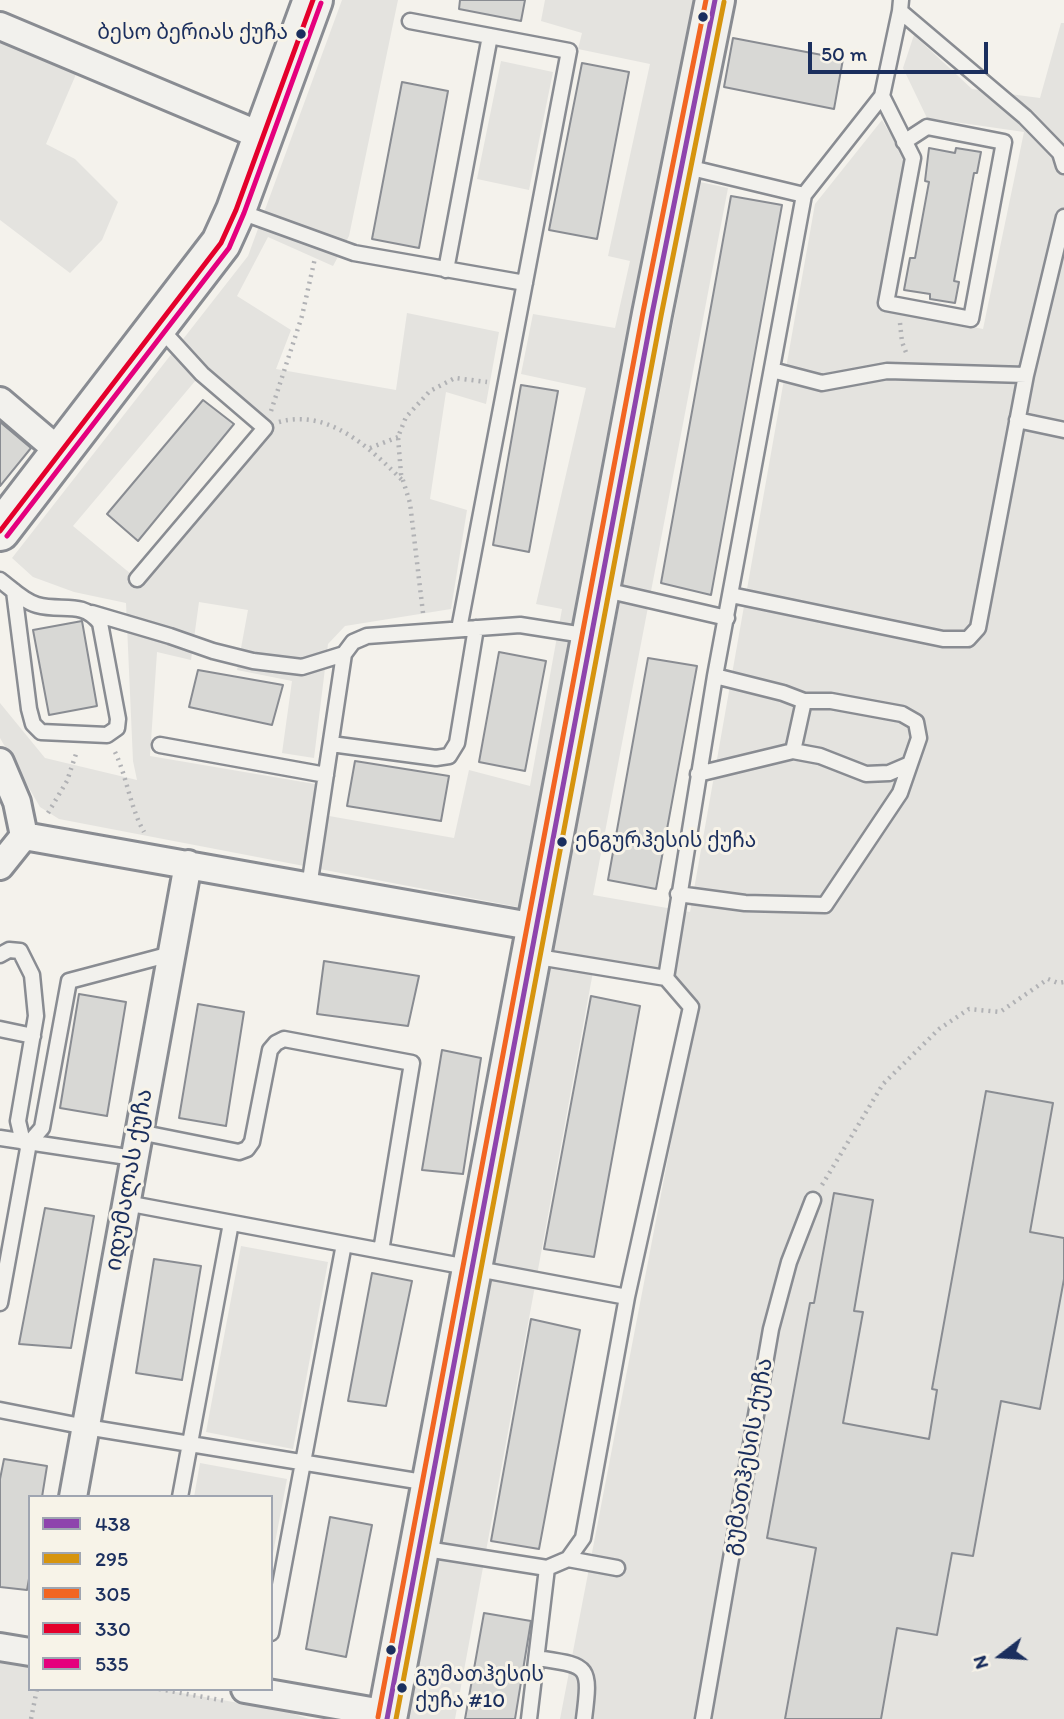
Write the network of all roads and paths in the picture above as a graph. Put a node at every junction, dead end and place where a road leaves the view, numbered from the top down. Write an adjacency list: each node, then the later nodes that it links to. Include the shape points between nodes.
1 (313, 0): 8 (street)
2 (715, 0): 10 (street)
3 (901, 6): 7 (lane); 11 (lane, via 1025,117 1060,153)
4 (410, 21): 6 (lane)
5 (0, 26): 8 (street)
6 (490, 36): 16 (lane); 17 (lane, via 569,51)
7 (881, 96): 9 (lane); 12 (lane)
8 (264, 138): 13 (street)
9 (904, 142): 18 (lane, via 913,158 886,303); 18 (lane, via 927,127 1004,142 971,319)
10 (682, 166): 12 (lane); 35 (street)
11 (1064, 166)
12 (804, 195): 20 (lane)
13 (236, 210): 15 (lane); 19 (street, via 221,243)
14 (1064, 216): 22 (lane)
15 (318, 240): 16 (lane, via 377,259); 26 (path, via 302,316)
16 (446, 270): 17 (lane)
17 (525, 283): 23 (lane)
18 (902, 306): 21 (path, via 902,342)
19 (158, 326): 26 (lane, via 202,374); 30 (street)
20 (772, 370): 21 (lane, via 822,383 887,371); 37 (lane)
21 (915, 372): 22 (lane)
22 (1026, 375): 25 (lane)
23 (506, 384): 28 (path, via 455,378 430,391 406,416); 41 (lane)
24 (0, 401): 30 (street)
25 (1017, 420): 27 (lane); 37 (lane, via 978,628 968,639 943,639)
26 (265, 428): 29 (path, via 294,418 330,425); 33 (lane)
27 (1064, 430)
28 (398, 437): 29 (path); 31 (path)
29 (369, 448): 31 (path)
30 (60, 452): 32 (street)
31 (404, 482): 42 (path)
32 (0, 531)
33 (137, 579)
34 (0, 580): 36 (lane)
35 (600, 589): 39 (lane); 43 (street)
36 (14, 591): 38 (lane, via 40,606); 47 (lane, via 33,724 41,732)
37 (731, 595): 39 (lane)
38 (92, 613): 44 (lane, via 253,662 302,667); 48 (lane, via 100,623 118,719 117,728)
39 (727, 618): 45 (lane)
40 (476, 628): 41 (lane); 43 (lane, via 520,625); 49 (lane, via 457,743 449,756)
41 (459, 629): 42 (lane)
42 (426, 632): 44 (lane, via 367,636 353,642)
43 (591, 636): 63 (street)
44 (344, 654): 49 (lane)
45 (715, 676): 46 (lane); 54 (lane)
46 (804, 701): 51 (lane); 53 (lane, via 831,701 902,714 916,722 919,738)
47 (82, 733): 48 (lane); 56 (path, via 67,781)
48 (107, 735): 58 (path)
49 (331, 744): 55 (lane)
50 (160, 745): 55 (lane)
51 (793, 751): 53 (lane, via 866,774 889,773); 54 (lane)
52 (0, 762): 57 (street, via 18,802)
53 (910, 764): 62 (lane, via 900,793 825,905 745,903)
54 (698, 774): 62 (lane)
55 (326, 775): 61 (lane)
56 (48, 813)
57 (24, 836): 59 (street); 60 (street)
58 (146, 836)
59 (188, 864): 61 (street); 64 (street, იდუმალას ქუჩა)
60 (0, 866)
61 (309, 887): 63 (street)
62 (678, 894): 66 (lane)
63 (533, 941): 66 (lane); 78 (street)
64 (171, 954): 71 (lane, via 69,981 42,1128); 72 (street, იდუმალას ქუჩა)
65 (0, 955): 69 (lane, via 20,951 32,975)
66 (666, 978): 79 (lane, via 691,1007)
67 (1064, 982): 73 (path, via 1048,979 1000,1012 969,1009 939,1029 883,1084)
68 (0, 1029): 69 (lane)
69 (33, 1036): 71 (lane, via 18,1122)
70 (0, 1138): 71 (lane)
71 (26, 1142): 72 (lane); 80 (lane)
72 (136, 1145): 74 (street, იდუმალას ქუჩა); 77 (lane, via 247,1149 270,1050 284,1039 412,1063)
73 (813, 1199): 102 (lane, გუმათჰესის ქუჩა, via 771,1329)
74 (126, 1203): 75 (lane); 82 (street, იდუმალას ქუჩა)
75 (231, 1223): 76 (lane); 83 (lane)
76 (344, 1244): 77 (lane); 84 (lane)
77 (381, 1251): 78 (lane)
78 (471, 1269): 79 (lane); 85 (street)
79 (627, 1297): 89 (lane, via 583,1538)
80 (0, 1303)
81 (0, 1410): 82 (lane)
82 (86, 1427): 83 (lane); 86 (street, იდუმალას ქუჩა)
83 (190, 1444): 84 (lane); 87 (lane)
84 (303, 1462): 85 (lane); 92 (lane)
85 (431, 1483): 88 (street)
86 (73, 1495)
87 (180, 1495)
88 (419, 1547): 90 (lane); 98 (street)
89 (568, 1559): 90 (lane); 91 (lane)
90 (547, 1568): 95 (lane)
91 (617, 1568)
92 (273, 1622)
93 (0, 1647): 94 (street)
94 (28, 1652)
95 (537, 1658): 100 (lane); 101 (lane, via 581,1667 587,1692)
96 (37, 1691): 99 (path)
97 (260, 1691): 98 (street)
98 (387, 1717)
99 (31, 1719)
100 (528, 1719)
101 (584, 1719)
102 (703, 1719)

